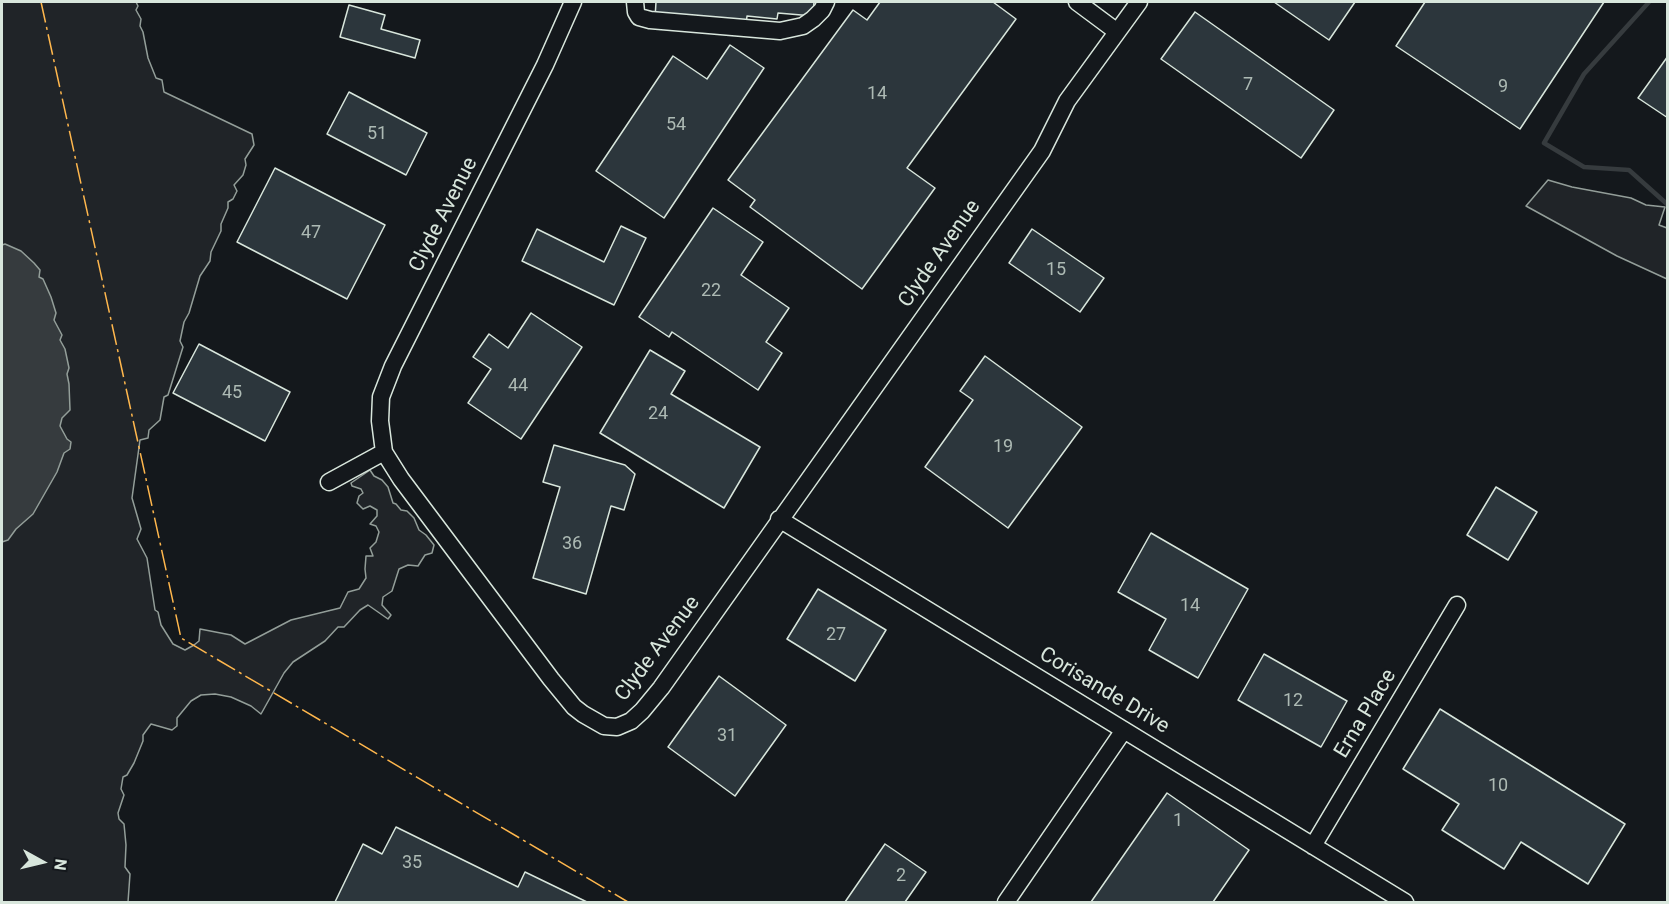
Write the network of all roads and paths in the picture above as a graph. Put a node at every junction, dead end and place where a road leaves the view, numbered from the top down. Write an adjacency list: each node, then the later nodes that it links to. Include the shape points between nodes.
1 (573, 2): 7 (street, Clyde Avenue, via 393,366 381,397)
2 (635, 2): 3 (street, via 639,17 650,20 780,31 803,26)
3 (826, 2)
4 (1077, 2): 6 (street)
5 (1139, 2): 6 (street, Clyde Avenue)
6 (1116, 31): 9 (street, Clyde Avenue, via 1067,101 1041,151)
7 (384, 452): 8 (street); 9 (street, Clyde Avenue, via 551,679 574,706 604,726 616,727 642,711)
8 (329, 482)
9 (780, 519): 11 (street, Corisande Drive)
10 (1457, 605): 12 (street, Erna Place)
11 (1124, 730): 12 (street, Corisande Drive); 13 (street)
12 (1313, 846): 14 (street, Corisande Drive)
13 (1006, 903)
14 (1405, 903)

